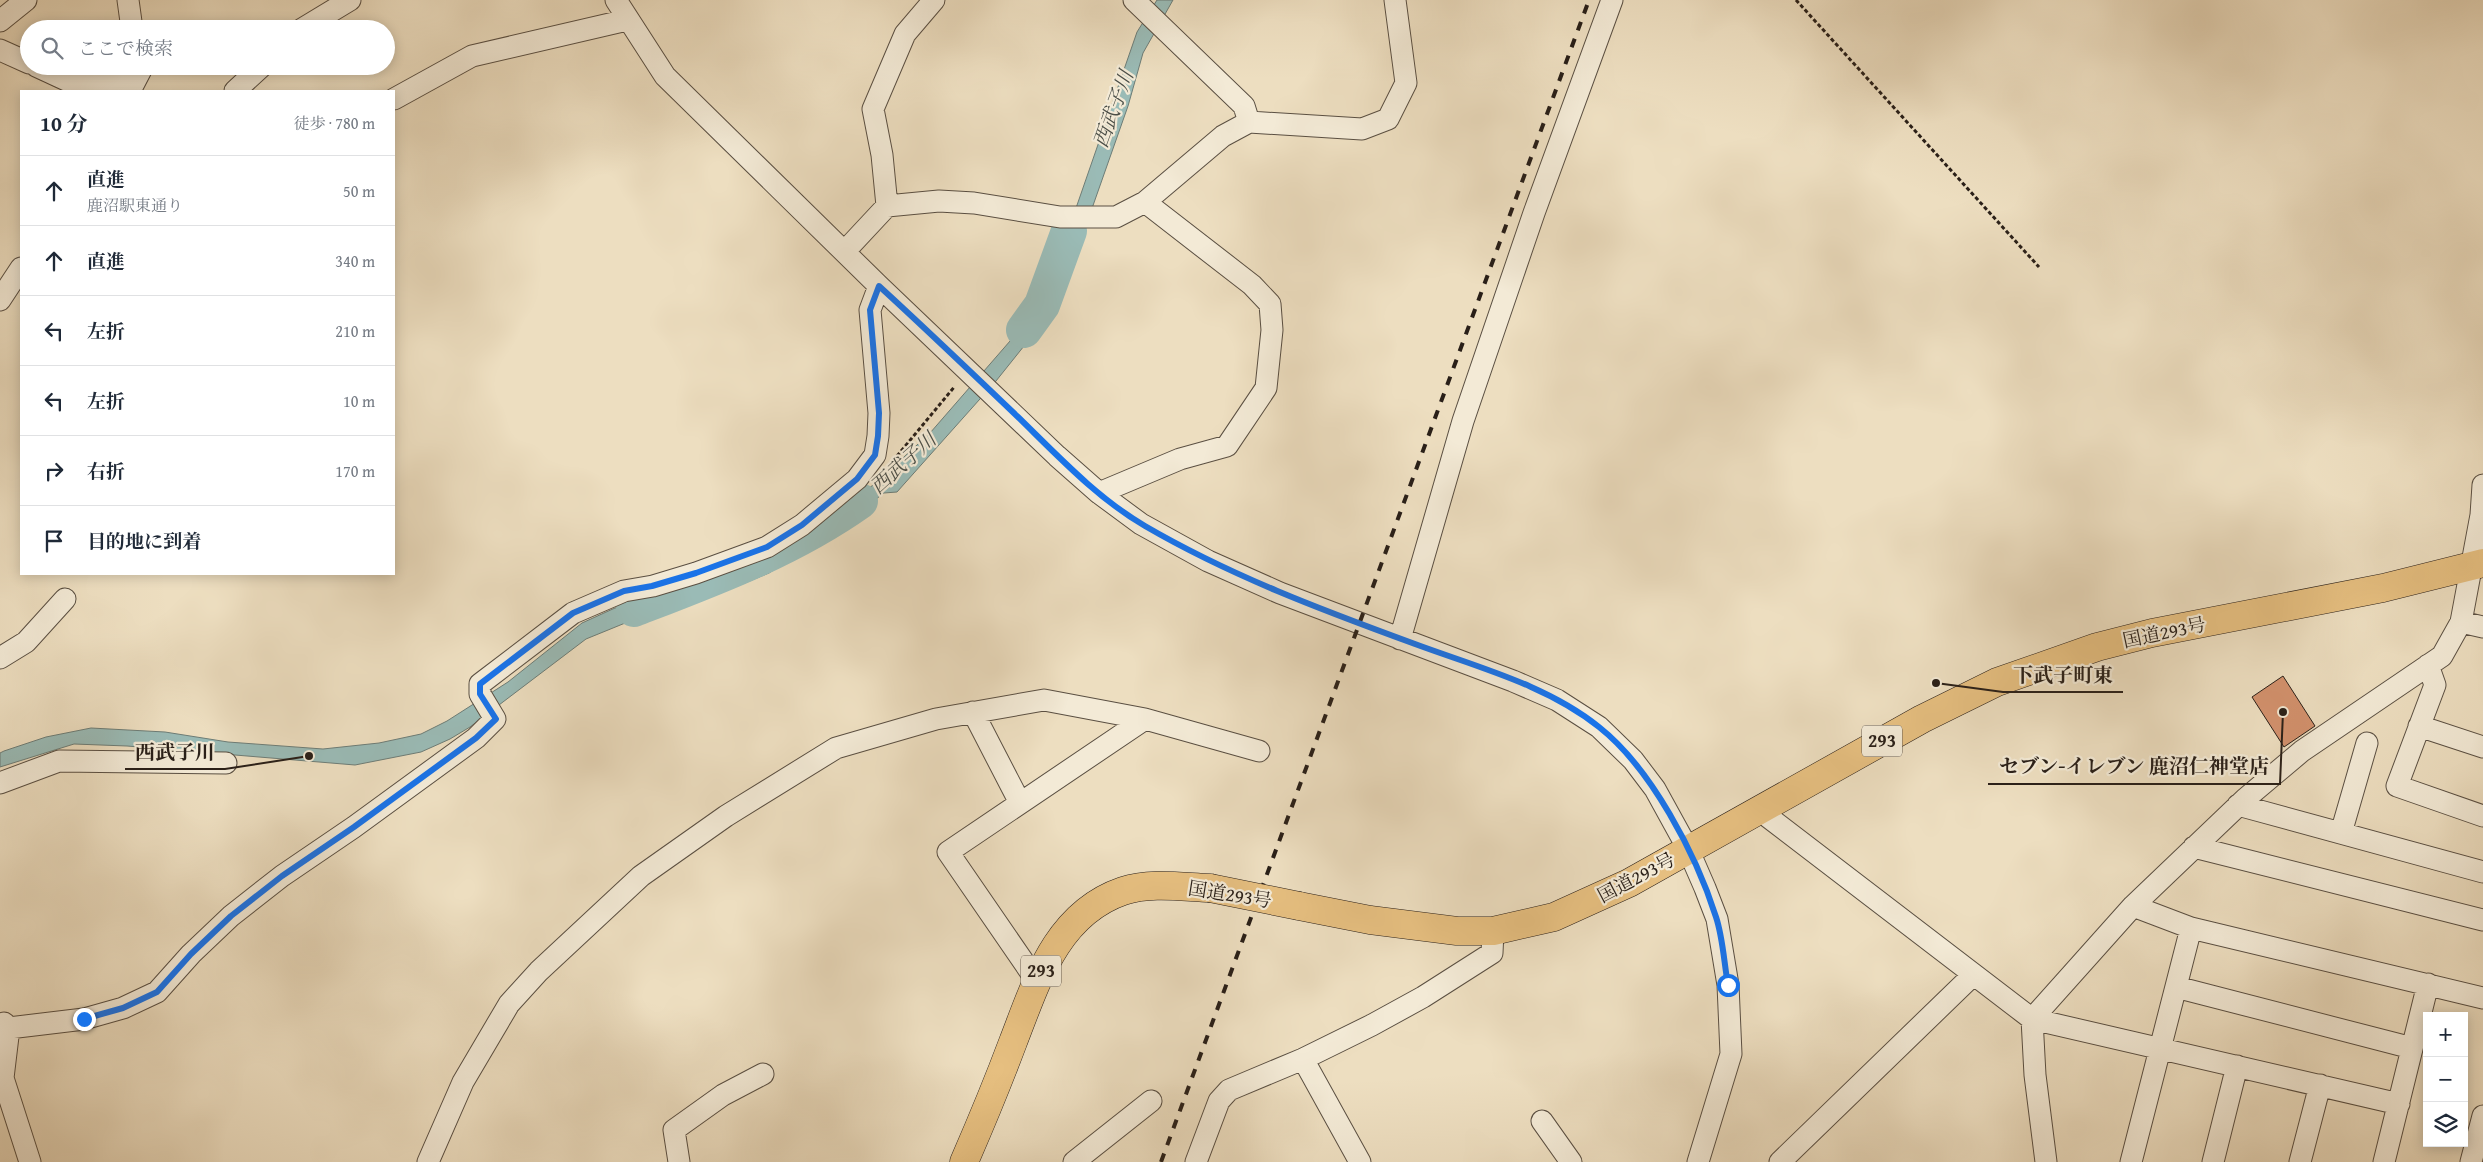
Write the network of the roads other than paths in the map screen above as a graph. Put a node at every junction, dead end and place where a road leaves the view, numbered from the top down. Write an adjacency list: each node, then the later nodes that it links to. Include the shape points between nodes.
1 (26, 0): 12 (street)
2 (128, 0): 9 (street)
3 (350, 0): 10 (street)
4 (616, 0): 11 (street)
5 (934, 0): 24 (street, via 905,34 873,109)
6 (1134, 0): 22 (street, via 1244,106)
7 (1395, 0): 22 (street, via 1406,84 1388,119 1362,129)
8 (1612, 0): 35 (street, via 1463,421)
9 (131, 20)
10 (317, 20)
11 (627, 20): 21 (street, via 472,56); 25 (street, via 665,76)
12 (0, 21)
13 (0, 50): 14 (street)
14 (20, 59)
15 (55, 75): 16 (street, via 77,85 117,85)
16 (121, 75)
17 (138, 75): 19 (street)
18 (252, 75): 20 (street)
19 (131, 90)
20 (236, 90)
21 (395, 98)
22 (1249, 122): 23 (street, via 1223,136)
23 (1145, 202): 24 (street, via 1116,217 1060,217 974,203 939,201); 30 (street, via 1252,285 1270,304 1272,330 1266,388 1227,446 1180,459)
24 (887, 206): 25 (street)
25 (845, 251): 27 (street)
26 (20, 270): 28 (street)
27 (879, 286): 30 (street); 64 (street, via 870,310 879,413 875,455 857,479 831,504 767,547 696,573 624,591 573,613 480,684 480,694 496,719 476,738 231,916 157,992 123,1008 84,1019)
28 (0, 300)
29 (2483, 485): 31 (street)
30 (1100, 493): 35 (street, via 1141,524 1208,561 1280,593)
31 (2477, 565): 33 (street); 48 (highway, 国道293号 / 293, via 2383,588 2152,633 2047,663 1958,699)
32 (65, 599): 36 (street, via 26,642)
33 (2461, 622): 34 (street); 37 (street, via 2442,656)
34 (2483, 627)
35 (1400, 639): 52 (street, via 1548,696 1599,727 1655,789)
36 (0, 658)
37 (2428, 665): 40 (street, via 2435,685); 47 (street, via 2302,751)
38 (973, 712): 39 (street, via 1044,700); 46 (street); 76 (street, via 936,719 836,748 726,816 641,876 539,971 509,1004 463,1082)
39 (1145, 719): 43 (street); 46 (street)
40 (2419, 726): 42 (street); 49 (street, via 2397,786)
41 (2368, 743): 50 (street)
42 (2483, 747)
43 (1259, 751)
44 (226, 763): 45 (street, via 59,761)
45 (0, 783)
46 (1020, 803): 59 (street, via 948,852)
47 (2238, 805): 50 (street); 51 (street)
48 (1759, 810): 52 (highway, 国道293号 / 293); 58 (street)
49 (2483, 816)
50 (2340, 833): 53 (street)
51 (2194, 847): 54 (street); 55 (street)
52 (1688, 849): 57 (highway, 国道293号 / 293, via 1590,902 1554,917); 83 (street, via 1717,919 1728,985 1731,1054)
53 (2483, 872)
54 (2134, 906): 56 (street); 63 (street)
55 (2483, 920)
56 (2191, 928): 60 (street); 61 (street)
57 (1494, 931): 59 (highway, 国道293号 / 293, bridge, via 1414,926 1210,888 1163,885 1124,891 1096,904 1073,923 1050,952); 67 (street, via 1492,953 1423,997)
58 (1972, 976): 63 (street); 84 (street)
59 (1036, 980): 78 (highway, 国道293号 / 293)
60 (2428, 984): 62 (street); 66 (street)
61 (2176, 987): 65 (street); 66 (street)
62 (2483, 998)
63 (2032, 1019): 65 (street); 85 (street, via 2034,1075)
64 (3, 1028): 75 (street, via 3,1078)
65 (2160, 1047): 68 (street); 86 (street)
66 (2412, 1048): 72 (street)
67 (1303, 1059): 80 (street, via 1229,1090 1219,1101); 81 (street)
68 (2237, 1066): 70 (street); 87 (street)
69 (763, 1074): 77 (street, via 724,1095 674,1130)
70 (2320, 1085): 72 (street); 88 (street)
71 (1151, 1101): 79 (street)
72 (2399, 1104): 89 (street)
73 (2483, 1116): 90 (street)
74 (1542, 1121): 82 (street)
75 (30, 1162)
76 (428, 1162)
77 (679, 1162)
78 (964, 1162)
79 (1074, 1162)
80 (1196, 1162)
81 (1360, 1162)
82 (1571, 1162)
83 (1698, 1162)
84 (1780, 1162)
85 (2046, 1162)
86 (2131, 1162)
87 (2213, 1162)
88 (2300, 1162)
89 (2384, 1162)
90 (2472, 1162)

